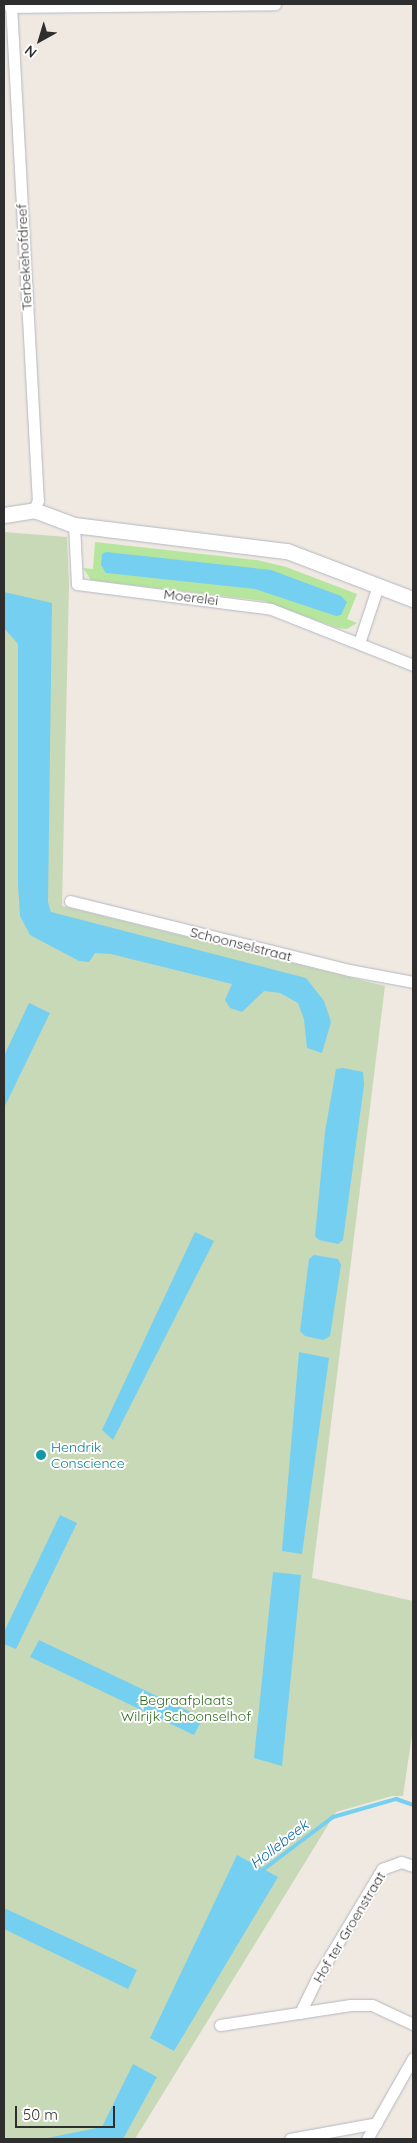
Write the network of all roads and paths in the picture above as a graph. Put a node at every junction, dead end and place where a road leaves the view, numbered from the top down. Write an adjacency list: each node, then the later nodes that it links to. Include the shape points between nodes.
1 (275, 4): 2 (street)
2 (11, 6): 3 (street, Terbekehofdreef, via 38,500)
3 (34, 510): 4 (street); 5 (street)
4 (4, 515)
5 (74, 525): 6 (street, via 287,551); 8 (street, Moerelei, via 77,584 271,609)
6 (378, 586): 7 (street); 8 (street)
7 (413, 599)
8 (359, 643): 9 (street, Moerelei)
9 (413, 665)
10 (70, 901): 11 (street, Schoonselstraat, via 349,970)
11 (413, 982)
12 (413, 1866): 13 (street, Hof ter Groenstraat, via 401,1862 382,1869 318,1976)
13 (300, 2014): 14 (street, via 372,2005); 15 (street)
14 (413, 2024)
15 (220, 2026)
16 (413, 2058): 17 (street)
17 (377, 2123): 18 (street); 19 (street)
18 (290, 2139)
19 (367, 2139)

